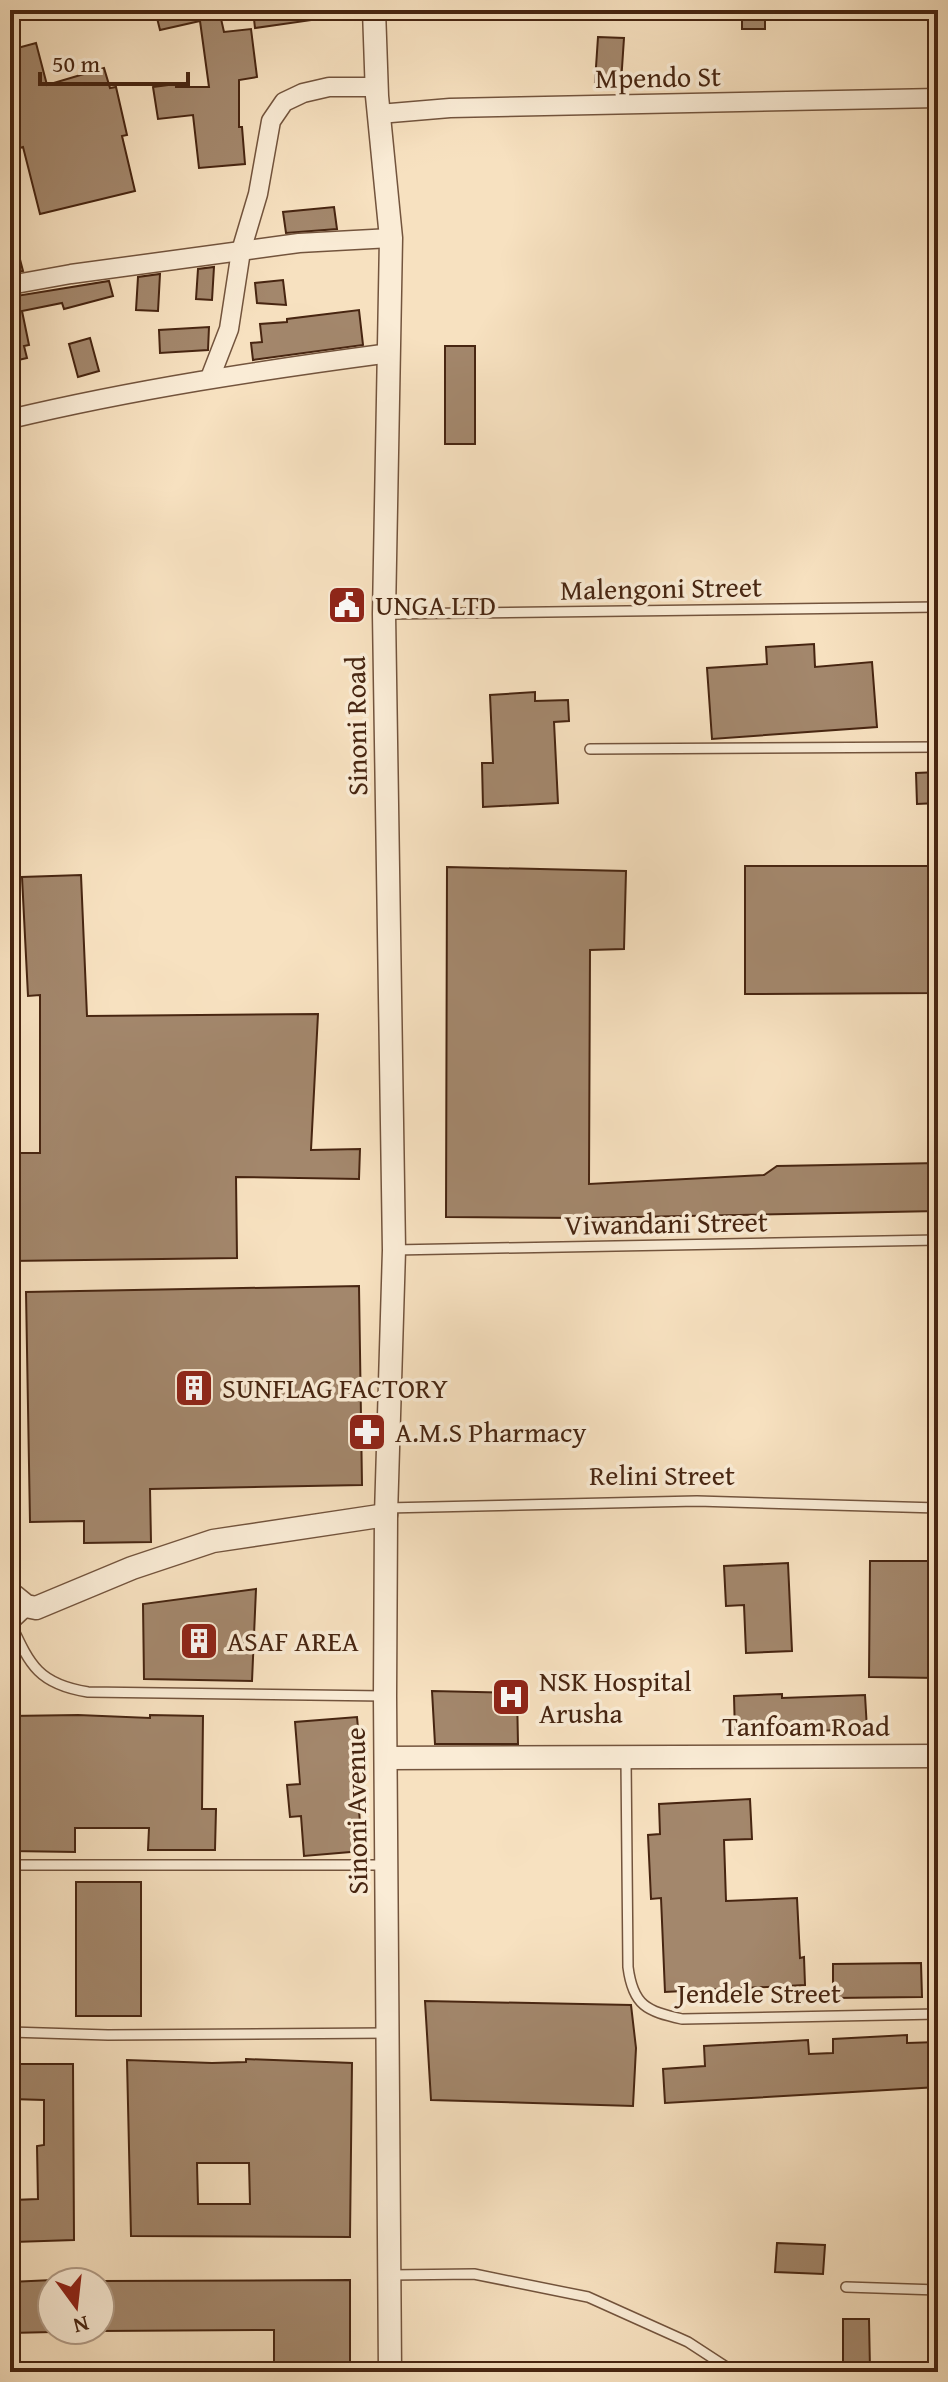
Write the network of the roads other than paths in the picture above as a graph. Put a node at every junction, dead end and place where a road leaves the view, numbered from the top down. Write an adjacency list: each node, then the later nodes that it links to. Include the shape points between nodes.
1 (374, 10): 2 (street, Sinoni Road)
2 (377, 87): 4 (street, Sinoni Road); 6 (street, via 329,87 284,102 271,121)
3 (938, 98): 4 (street, Mpendo St)
4 (379, 114): 5 (street, Sinoni Road)
5 (391, 238): 6 (street); 8 (street, Sinoni Road)
6 (241, 251): 7 (street); 9 (street, via 229,329)
7 (10, 285)
8 (390, 353): 9 (street); 12 (street, Sinoni Road)
9 (210, 378): 10 (street)
10 (10, 419)
11 (938, 607): 12 (lane, Malengoni Street)
12 (384, 614): 16 (street, Sinoni Road)
13 (938, 747): 14 (lane)
14 (590, 749)
15 (938, 1240): 16 (lane, Viwandani Street)
16 (394, 1250): 18 (street, Sinoni Avenue)
17 (938, 1508): 18 (lane, Relini Street, via 697,1501)
18 (386, 1512): 19 (street, via 213,1541 36,1608); 20 (street, Sinoni Avenue)
19 (14, 1610): 20 (lane, via 30,1661 64,1688)
20 (385, 1696): 23 (street, Sinoni Avenue)
21 (938, 1756): 22 (street, Tanfoam Road)
22 (626, 1757): 23 (street, Tanfoam Road); 26 (lane, Jendele Street, via 628,1967 639,2003 682,2019)
23 (386, 1758): 25 (street, Sinoni Avenue)
24 (10, 1865): 25 (lane)
25 (387, 1865): 28 (street, Sinoni Avenue)
26 (938, 2014)
27 (10, 2032): 28 (lane)
28 (389, 2033): 29 (street, Sinoni Avenue)
29 (391, 2275): 32 (street, Sinoni Avenue); 33 (lane, via 474,2274 588,2297 688,2342)
30 (846, 2287): 31 (lane)
31 (938, 2290)
32 (390, 2372)
33 (734, 2372)

